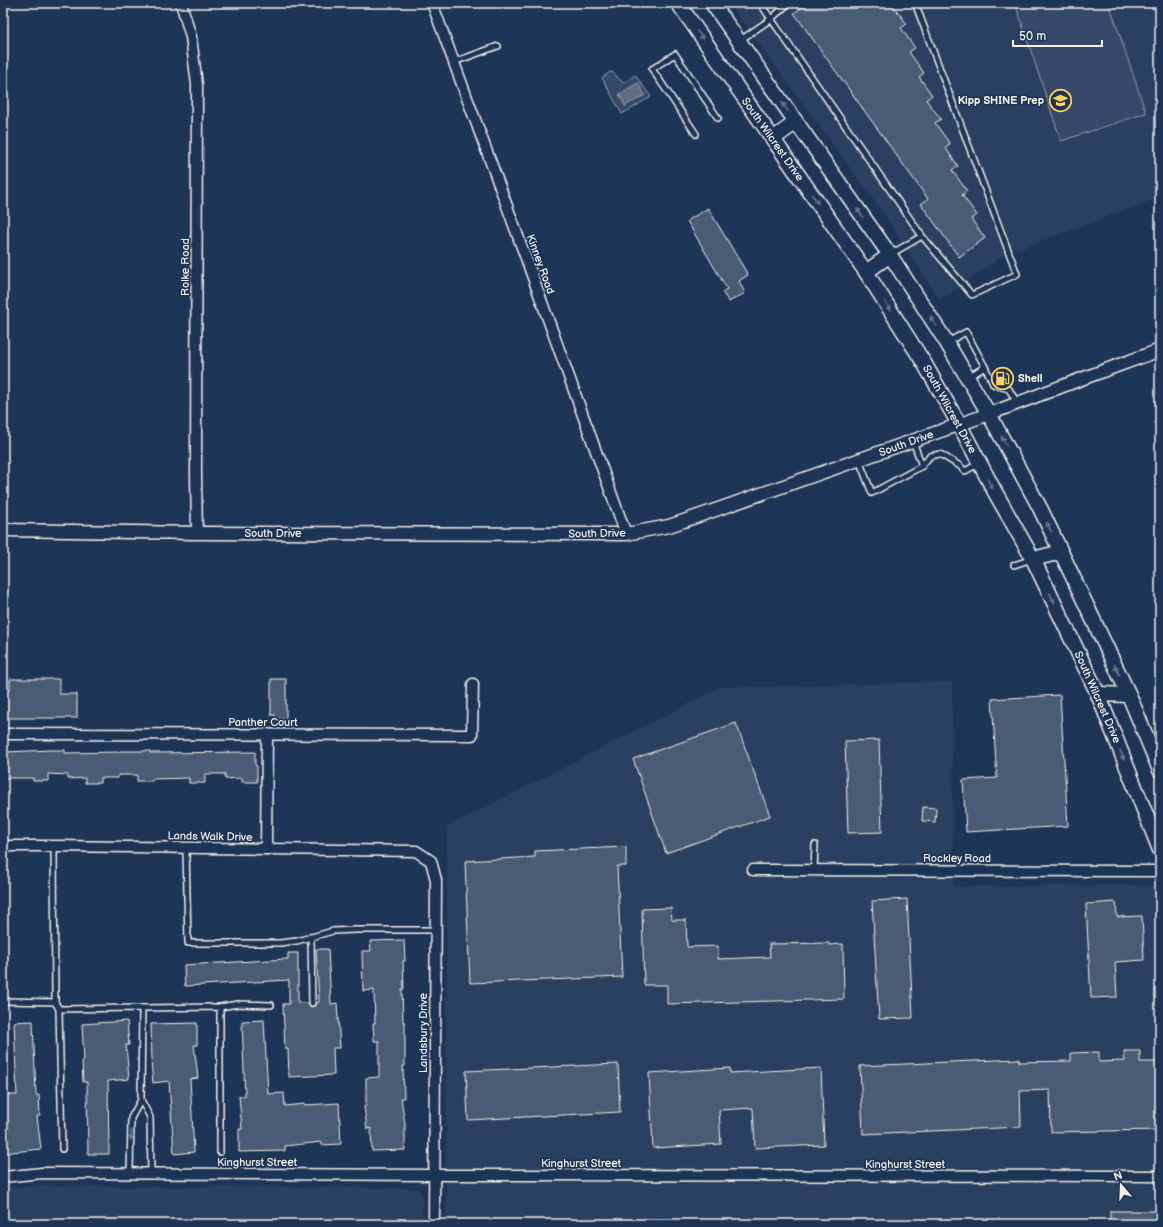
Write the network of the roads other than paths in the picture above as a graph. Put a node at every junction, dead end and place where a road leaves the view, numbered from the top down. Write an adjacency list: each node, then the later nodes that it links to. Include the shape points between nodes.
1 (181, 3): 31 (street, Rolke Road, via 191,37 197,85)
2 (432, 3): 11 (street, Kinney Road)
3 (679, 3): 15 (main road, South Wilcrest Drive, one-way to 15)
4 (712, 3): 9 (main road)
5 (760, 3): 8 (lane)
6 (789, 3): 8 (lane)
7 (915, 3): 16 (lane, via 1017,274 972,295)
8 (771, 19): 9 (lane); 16 (lane)
9 (739, 41): 13 (main road, one-way to 9)
10 (498, 46): 11 (lane)
11 (454, 62): 32 (street, Kinney Road)
12 (718, 118): 14 (lane, via 675,54 652,69)
13 (796, 122): 15 (main road); 17 (main road, one-way to 13)
14 (696, 134)
15 (773, 139): 18 (main road, South Wilcrest Drive, one-way to 18)
16 (922, 236): 17 (lane)
17 (890, 255): 18 (main road); 19 (main road, one-way to 17)
18 (866, 272): 25 (main road, South Wilcrest Drive, one-way to 25)
19 (947, 343): 21 (lane, via 966,332); 22 (main road)
20 (1160, 350): 23 (street, South Drive)
21 (985, 367): 22 (lane); 23 (lane, via 993,384 1009,389)
22 (967, 377): 24 (main road)
23 (1017, 403): 24 (street, South Drive)
24 (989, 414): 25 (street, South Drive); 33 (main road, one-way to 24)
25 (959, 424): 26 (street, South Drive); 28 (main road, South Wilcrest Drive)
26 (913, 441): 27 (street, South Drive); 29 (lane)
27 (859, 460): 29 (lane, via 872,493); 32 (street, South Drive, via 669,526)
28 (980, 463): 29 (lane, via 965,471 940,454 930,456); 34 (main road, South Wilcrest Drive, one-way to 34)
29 (922, 466)
30 (3, 530): 31 (street, South Drive)
31 (197, 533): 32 (street, South Drive)
32 (626, 534)
33 (1061, 552): 34 (main road); 38 (main road, one-way to 33)
34 (1033, 559): 35 (lane); 37 (main road, South Wilcrest Drive, one-way to 37)
35 (1014, 565)
36 (473, 684): 40 (street, Panther Court, via 472,735)
37 (1098, 694): 38 (main road); 47 (main road, South Wilcrest Drive, one-way to 47)
38 (1129, 694): 41 (main road)
39 (3, 734): 40 (street, Panther Court)
40 (267, 734): 46 (street)
41 (1160, 770)
42 (815, 845): 50 (lane)
43 (3, 846): 44 (street, Lands Walk Drive)
44 (54, 846): 45 (street, Lands Walk Drive); 55 (lane)
45 (186, 848): 46 (street, Lands Walk Drive); 53 (lane, via 188,943 280,943)
46 (266, 849): 48 (street, Lands Walk Drive)
47 (1160, 850)
48 (416, 851): 52 (street, Landsbury Drive, via 432,861 436,880)
49 (753, 870): 50 (street, Rockley Road)
50 (814, 870): 51 (street, Rockley Road)
51 (1160, 871)
52 (435, 930): 53 (lane, via 333,931); 66 (street, Landsbury Drive)
53 (311, 937): 56 (lane)
54 (3, 1001): 55 (lane)
55 (55, 1002): 60 (lane)
56 (312, 1003)
57 (272, 1005): 59 (lane, via 238,1004)
58 (142, 1008): 59 (lane); 60 (lane); 61 (lane)
59 (220, 1008): 63 (lane)
60 (59, 1009): 62 (lane)
61 (141, 1100): 64 (lane, one-way to 64, via 131,1118); 65 (lane, via 150,1117)
62 (62, 1149)
63 (220, 1152)
64 (130, 1174): 65 (street, Kinghurst Street); 68 (street, Kinghurst Street, via 42,1173)
65 (150, 1174): 66 (street, Kinghurst Street)
66 (434, 1175): 67 (street, Kinghurst Street); 69 (street, Landsbury Drive)
67 (1160, 1176)
68 (3, 1177)
69 (434, 1224)

